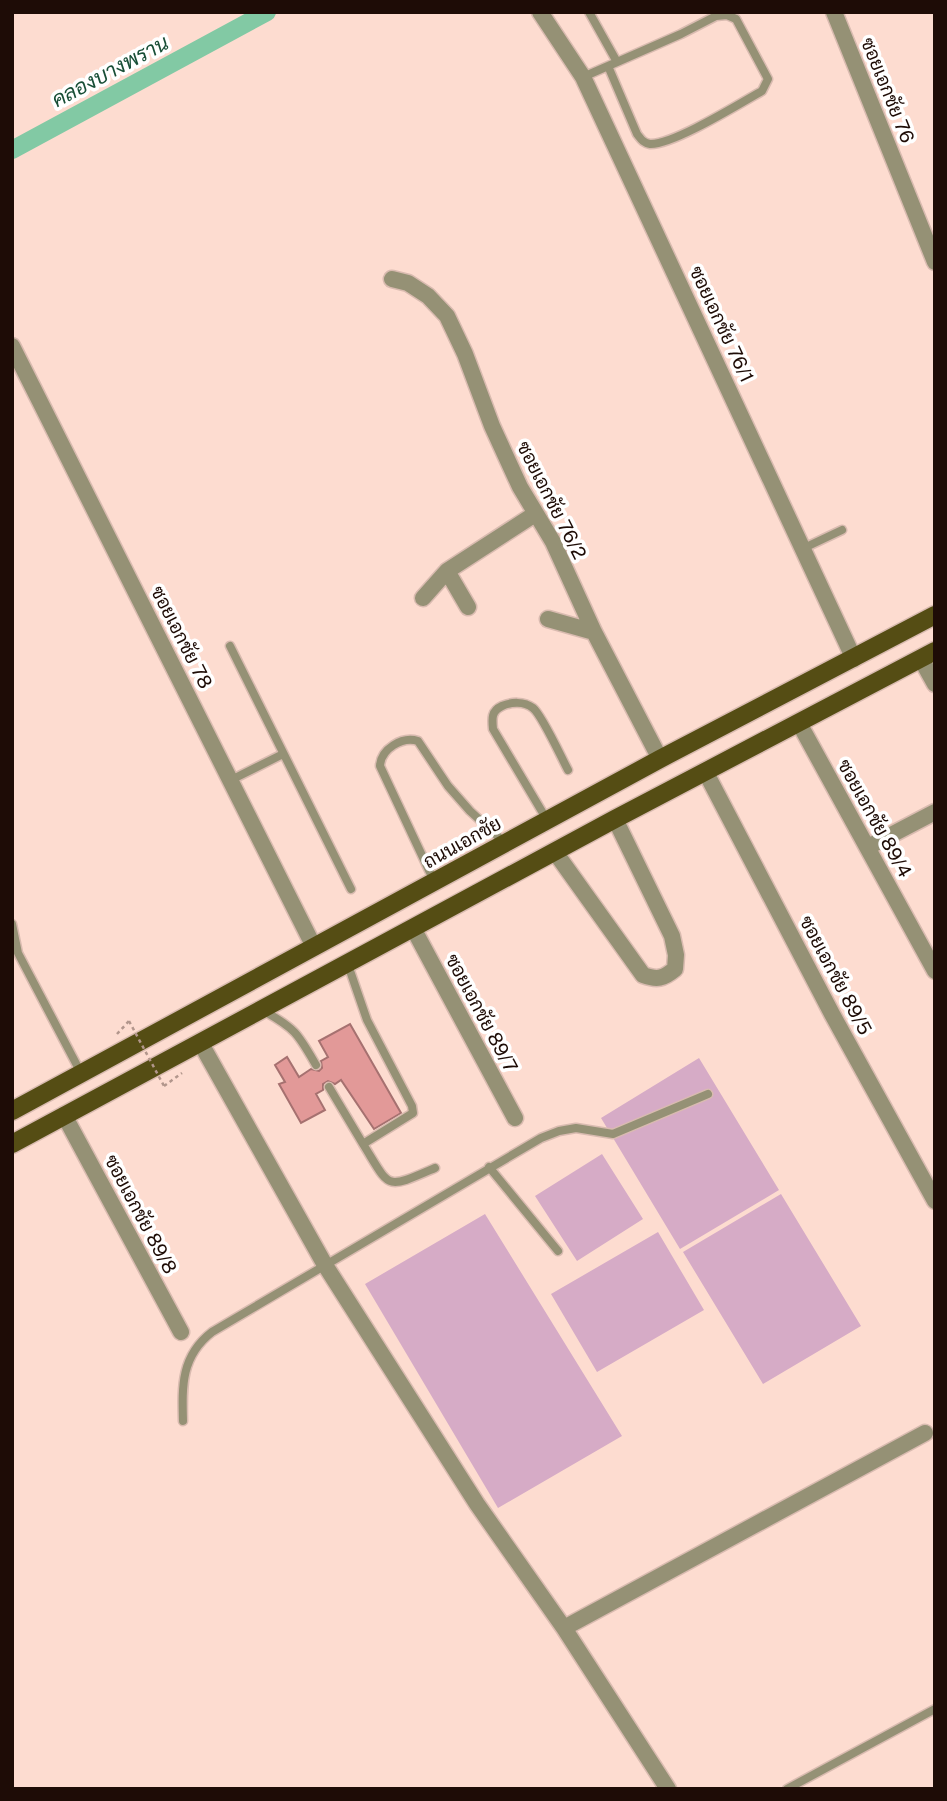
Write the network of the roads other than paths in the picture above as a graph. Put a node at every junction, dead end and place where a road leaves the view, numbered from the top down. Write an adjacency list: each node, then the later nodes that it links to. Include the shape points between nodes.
1 (541, 12): 6 (street, ซอยเอกชัย 76/1)
2 (589, 12): 4 (lane)
3 (834, 12): 7 (street, ซอยเอกชัย 76)
4 (617, 62): 5 (lane); 5 (lane, via 727,15 736,19 768,79 762,92 672,139 651,144 637,134)
5 (608, 66): 6 (lane)
6 (583, 78): 12 (street, ซอยเอกชัย 76/1)
7 (935, 262)
8 (392, 279): 10 (street, ซอยเอกชัย 76/2, via 428,296 446,316)
9 (12, 346): 28 (street, ซอยเอกชัย 78)
10 (535, 514): 13 (street); 18 (street, ซอยเอกชัย 76/2, via 553,542)
11 (842, 530): 12 (lane)
12 (804, 548): 21 (street, ซอยเอกชัย 76/1)
13 (447, 571): 14 (street); 15 (street)
14 (423, 598)
15 (468, 607)
16 (935, 615): 21 (main road, ถนนเอกชัย)
17 (548, 619): 18 (street)
18 (594, 632): 25 (street, ซอยเอกชัย 76/2)
19 (230, 646): 24 (lane)
20 (928, 655): 22 (street); 23 (main road)
21 (854, 659): 25 (main road, ถนนเอกชัย)
22 (935, 684)
23 (799, 723): 27 (main road); 33 (street, ซอยเอกชัย 89/4)
24 (283, 754): 28 (lane); 36 (lane)
25 (660, 759): 31 (main road, ถนนเอกชัย)
26 (568, 770): 31 (lane, via 534,708 522,702 496,709 491,718 494,729)
27 (705, 771): 30 (main road); 58 (street, ซอยเอกชัย 89/5)
28 (231, 780): 39 (street, ซอยเอกชัย 78)
29 (935, 812): 33 (street)
30 (615, 819): 34 (main road); 34 (street, via 672,936 675,969 665,978 643,975)
31 (547, 820): 32 (main road, ถนนเอกชัย)
32 (505, 843): 35 (main road, ถนนเอกชัย); 35 (lane, via 448,786 418,741 400,742 385,750 380,766)
33 (868, 847): 42 (street, ซอยเอกชัย 89/4)
34 (555, 852): 38 (main road)
35 (434, 881): 39 (main road, ถนนเอกชัย)
36 (351, 889)
37 (12, 924): 40 (lane)
38 (413, 928): 41 (main road); 53 (street, ซอยเอกชัย 89/7)
39 (314, 947): 46 (main road, ถนนเอกชัย)
40 (15, 954): 46 (lane)
41 (347, 962): 43 (main road); 55 (lane, via 367,1020 413,1109 411,1116)
42 (935, 971)
43 (260, 1009): 44 (main road); 45 (lane, via 298,1033)
44 (200, 1042): 49 (main road); 60 (street)
45 (316, 1065)
46 (84, 1072): 48 (main road, ถนนเอกชัย); 49 (main road, via 88,1088)
47 (329, 1087): 55 (lane)
48 (47, 1092): 51 (main road, ถนนเอกชัย); 52 (main road, via 61,1100)
49 (104, 1094): 52 (main road)
50 (708, 1094): 56 (lane, via 613,1134 559,1130)
51 (12, 1111)
52 (64, 1115): 54 (main road); 61 (street, ซอยเอกชัย 89/8)
53 (515, 1118)
54 (12, 1144)
55 (363, 1144): 57 (lane, via 386,1180 393,1183)
56 (489, 1167): 59 (lane); 60 (lane)
57 (435, 1168)
58 (934, 1199)
59 (558, 1251)
60 (325, 1265): 62 (lane, via 199,1342 183,1384); 64 (street, via 477,1504)
61 (181, 1332)
62 (183, 1421)
63 (925, 1433): 64 (street)
64 (564, 1628): 66 (street)
65 (935, 1709): 67 (lane)
66 (668, 1789)
67 (787, 1789)

